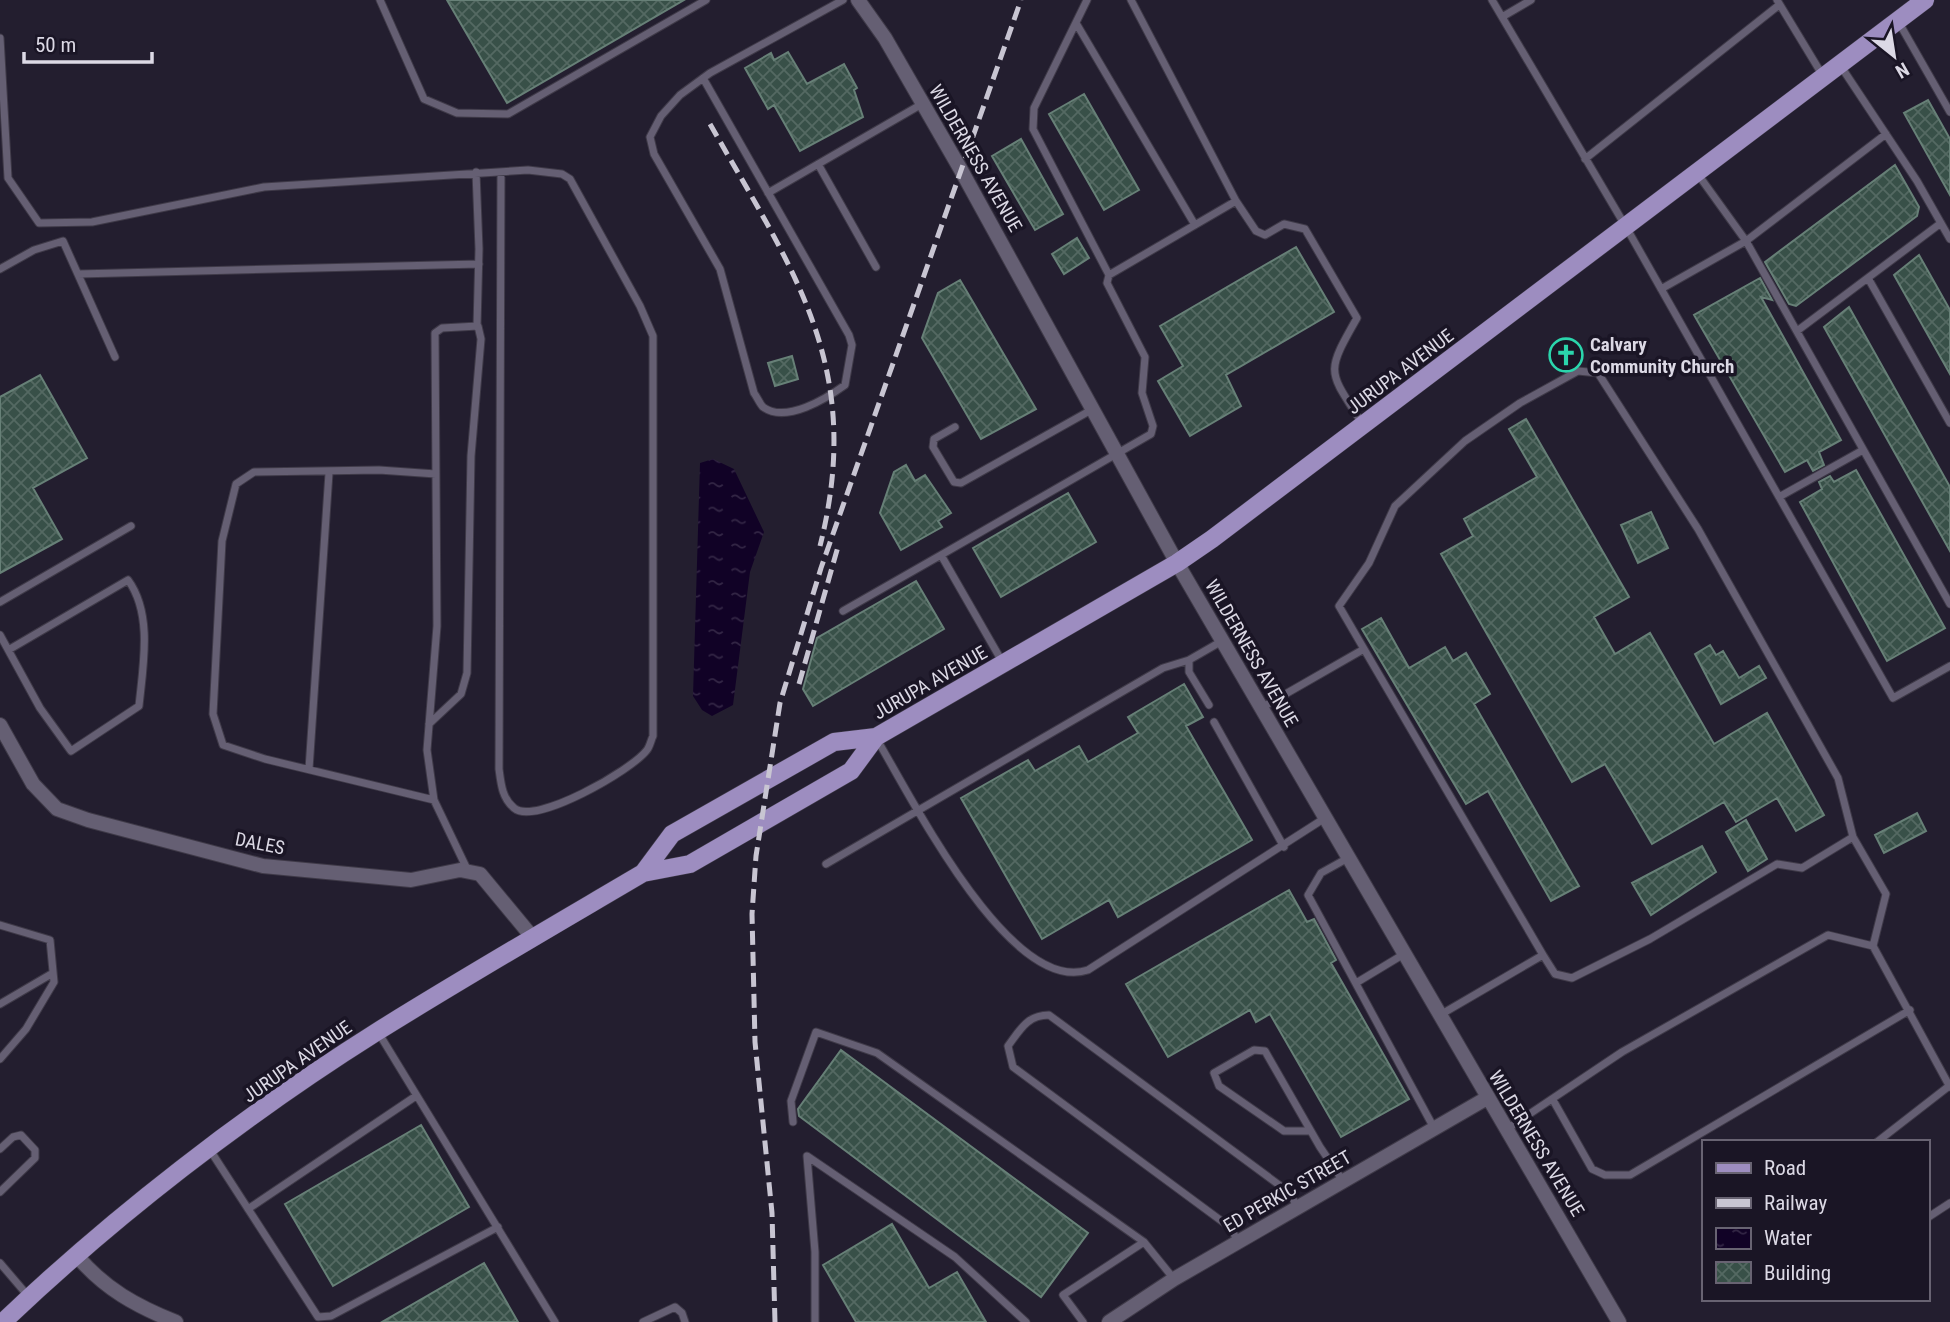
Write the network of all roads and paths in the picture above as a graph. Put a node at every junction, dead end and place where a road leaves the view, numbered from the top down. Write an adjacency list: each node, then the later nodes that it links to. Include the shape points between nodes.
1 (380, 0): 2 (lane, via 424,99 457,113 508,114)
2 (706, 0)
3 (843, 0): 17 (lane)
4 (858, 0): 18 (street, WILDERNESS AVENUE)
5 (1087, 0): 13 (lane)
6 (1132, 0): 29 (lane)
7 (1492, 0): 11 (lane)
8 (1531, 0): 11 (lane)
9 (1925, 0): 12 (main road, JURUPA AVENUE)
10 (1778, 3): 16 (lane); 21 (lane)
11 (1502, 17): 21 (lane)
12 (1898, 21): 15 (main road, JURUPA AVENUE); 19 (lane)
13 (1076, 23): 31 (lane); 39 (lane, via 1034,108 1033,129)
14 (0, 38): 26 (lane, via 6,163)
15 (1840, 65): 16 (main road, JURUPA AVENUE); 20 (lane)
16 (1824, 77): 25 (main road, JURUPA AVENUE)
17 (703, 78): 28 (lane); 28 (lane, via 680,94 650,137 654,154 720,270 754,393 763,407 778,413 831,395 845,384 852,345)
18 (922, 103): 22 (lane); 45 (street, WILDERNESS AVENUE)
19 (1950, 112)
20 (1886, 134): 30 (lane); 34 (lane)
21 (1585, 159): 32 (lane)
22 (818, 164): 28 (lane); 36 (lane)
23 (476, 172): 24 (lane); 26 (lane, via 264,187 92,222 39,223); 35 (lane)
24 (501, 172): 24 (lane, via 528,170 570,179 653,337 653,736 646,751 610,778 548,809 524,812 515,810 503,795 499,769)
25 (1697, 173): 32 (main road, JURUPA AVENUE); 34 (lane)
26 (12, 183): 27 (lane)
27 (0, 185)
28 (768, 193)
29 (1237, 201): 31 (lane); 47 (lane, via 1256,231 1265,235 1284,224 1305,229 1357,318 1335,357 1335,380)
30 (1941, 223): 33 (lane); 40 (lane)
31 (1195, 225): 39 (lane)
32 (1626, 227): 41 (lane); 47 (main road, JURUPA AVENUE)
33 (1950, 239)
34 (1746, 241): 41 (lane); 43 (lane)
35 (479, 264): 38 (lane); 42 (lane)
36 (876, 267)
37 (0, 269): 38 (lane, via 63,240)
38 (78, 274): 44 (lane)
39 (1109, 275): 50 (lane, via 1107,283 1144,357 1142,393 1153,426 1151,434)
40 (1868, 278): 43 (lane); 46 (lane)
41 (1661, 289): 53 (lane)
42 (477, 327): 52 (lane, via 442,328 435,333); 70 (lane, via 481,339 471,456 467,673 461,694)
43 (1797, 331): 49 (lane)
44 (115, 357)
45 (1093, 409): 48 (lane, via 961,484 954,482 933,447 934,439); 50 (street, WILDERNESS AVENUE)
46 (1950, 423)
47 (1363, 425): 56 (main road, JURUPA AVENUE)
48 (955, 427)
49 (1863, 450): 53 (lane); 58 (lane)
50 (1118, 455): 55 (lane); 56 (street, WILDERNESS AVENUE)
51 (329, 472): 52 (lane); 73 (lane); 73 (lane, via 254,472 236,484 222,541 213,714 223,745)
52 (436, 474): 70 (lane, via 437,626)
53 (1779, 497): 66 (lane, via 1893,698)
54 (131, 526): 57 (lane)
55 (941, 555): 59 (lane); 65 (lane)
56 (1177, 564): 61 (street, WILDERNESS AVENUE); 65 (main road, JURUPA AVENUE)
57 (0, 602)
58 (1950, 604)
59 (843, 611)
60 (0, 635): 62 (lane)
61 (1222, 641): 64 (lane); 68 (street, WILDERNESS AVENUE)
62 (9, 649): 62 (lane, via 40,708 71,751 138,706 144,656 140,597 128,580)
63 (1364, 649): 68 (lane); 77 (lane, via 1339,606 1369,563 1395,506 1465,441 1520,403 1578,371 1598,373 1698,529 1838,778); 87 (lane)
64 (1189, 660): 67 (lane, via 1189,672); 75 (lane, via 1163,668)
65 (1003, 664): 72 (main road, JURUPA AVENUE)
66 (1950, 666)
67 (1209, 705)
68 (1261, 708): 76 (street, WILDERNESS AVENUE)
69 (1213, 722): 78 (lane)
70 (429, 724): 74 (lane, via 427,750)
71 (0, 725): 81 (street, DALES, via 46,801 88,820 263,866 411,880)
72 (876, 737): 75 (lane); 82 (main road, JURUPA AVENUE, via 850,771 690,864); 82 (main road, JURUPA AVENUE, via 834,742 672,834)
73 (309, 769): 74 (lane)
74 (434, 800): 81 (lane)
75 (919, 809): 78 (lane, via 963,884 1005,936 1066,973 1088,970); 80 (lane)
76 (1325, 818): 78 (lane); 79 (street, WILDERNESS AVENUE)
77 (1853, 837): 85 (lane, via 1886,894); 87 (lane, via 1802,868 1777,864 1650,939 1572,978 1555,974)
78 (1284, 847)
79 (1348, 858): 86 (street, WILDERNESS AVENUE); 89 (lane, via 1321,873 1308,895)
80 (826, 864)
81 (468, 872): 84 (street, via 480,874)
82 (643, 873): 84 (main road, JURUPA AVENUE)
83 (0, 925): 88 (lane, via 50,940)
84 (533, 939): 93 (main road, JURUPA AVENUE)
85 (1873, 946): 91 (lane); 98 (lane, via 1828,935 1622,1052)
86 (1404, 954): 89 (lane); 92 (street, WILDERNESS AVENUE)
87 (1543, 954): 92 (lane)
88 (53, 973): 90 (lane); 94 (lane, via 54,982 26,1029)
89 (1356, 983): 100 (lane)
90 (0, 1004)
91 (1910, 1010): 95 (lane); 98 (lane, via 1630,1175 1605,1175 1592,1169)
92 (1439, 1015): 97 (street, WILDERNESS AVENUE)
93 (377, 1032): 96 (lane); 105 (main road, JURUPA AVENUE)
94 (0, 1059)
95 (1950, 1086): 103 (lane)
96 (416, 1096): 110 (lane); 112 (lane)
97 (1487, 1098): 100 (street, ED PERKIC STREET); 101 (street, WILDERNESS AVENUE)
98 (1553, 1100): 101 (lane)
99 (793, 1122): 113 (lane, via 791,1101 816,1032 877,1054)
100 (1435, 1128): 106 (street, ED PERKIC STREET)
101 (1506, 1129): 128 (street, WILDERNESS AVENUE)
102 (1310, 1131): 102 (lane, via 1265,1051 1254,1050 1214,1073 1219,1086 1284,1131); 106 (lane)
103 (1880, 1140)
104 (0, 1149): 107 (lane, via 21,1135 35,1150 35,1158)
105 (209, 1150): 110 (lane); 115 (main road, JURUPA AVENUE)
106 (1343, 1181): 109 (street, ED PERKIC STREET)
107 (0, 1192)
108 (1950, 1203): 111 (lane)
109 (1297, 1207): 114 (street, ED PERKIC STREET); 114 (lane, via 1290,1193 1049,1015 1028,1020 1008,1046 1013,1067 1231,1228)
110 (248, 1209): 112 (lane, via 318,1317 331,1316)
111 (1929, 1217)
112 (498, 1227): 121 (lane)
113 (1144, 1242): 117 (lane); 126 (lane, via 1063,1295)
114 (1238, 1242): 117 (street, ED PERKIC STREET)
115 (77, 1256): 118 (main road, JURUPA AVENUE); 120 (street, via 96,1278 132,1304)
116 (0, 1263): 118 (lane)
117 (1174, 1279): 127 (street, ED PERKIC STREET)
118 (30, 1298): 119 (main road, JURUPA AVENUE)
119 (3, 1322)
120 (176, 1322)
121 (555, 1322)
122 (643, 1322): 123 (lane, via 675,1307)
123 (685, 1322)
124 (815, 1322): 125 (lane, via 807,1156 955,1257)
125 (1026, 1322)
126 (1083, 1322)
127 (1109, 1322)
128 (1619, 1322)

